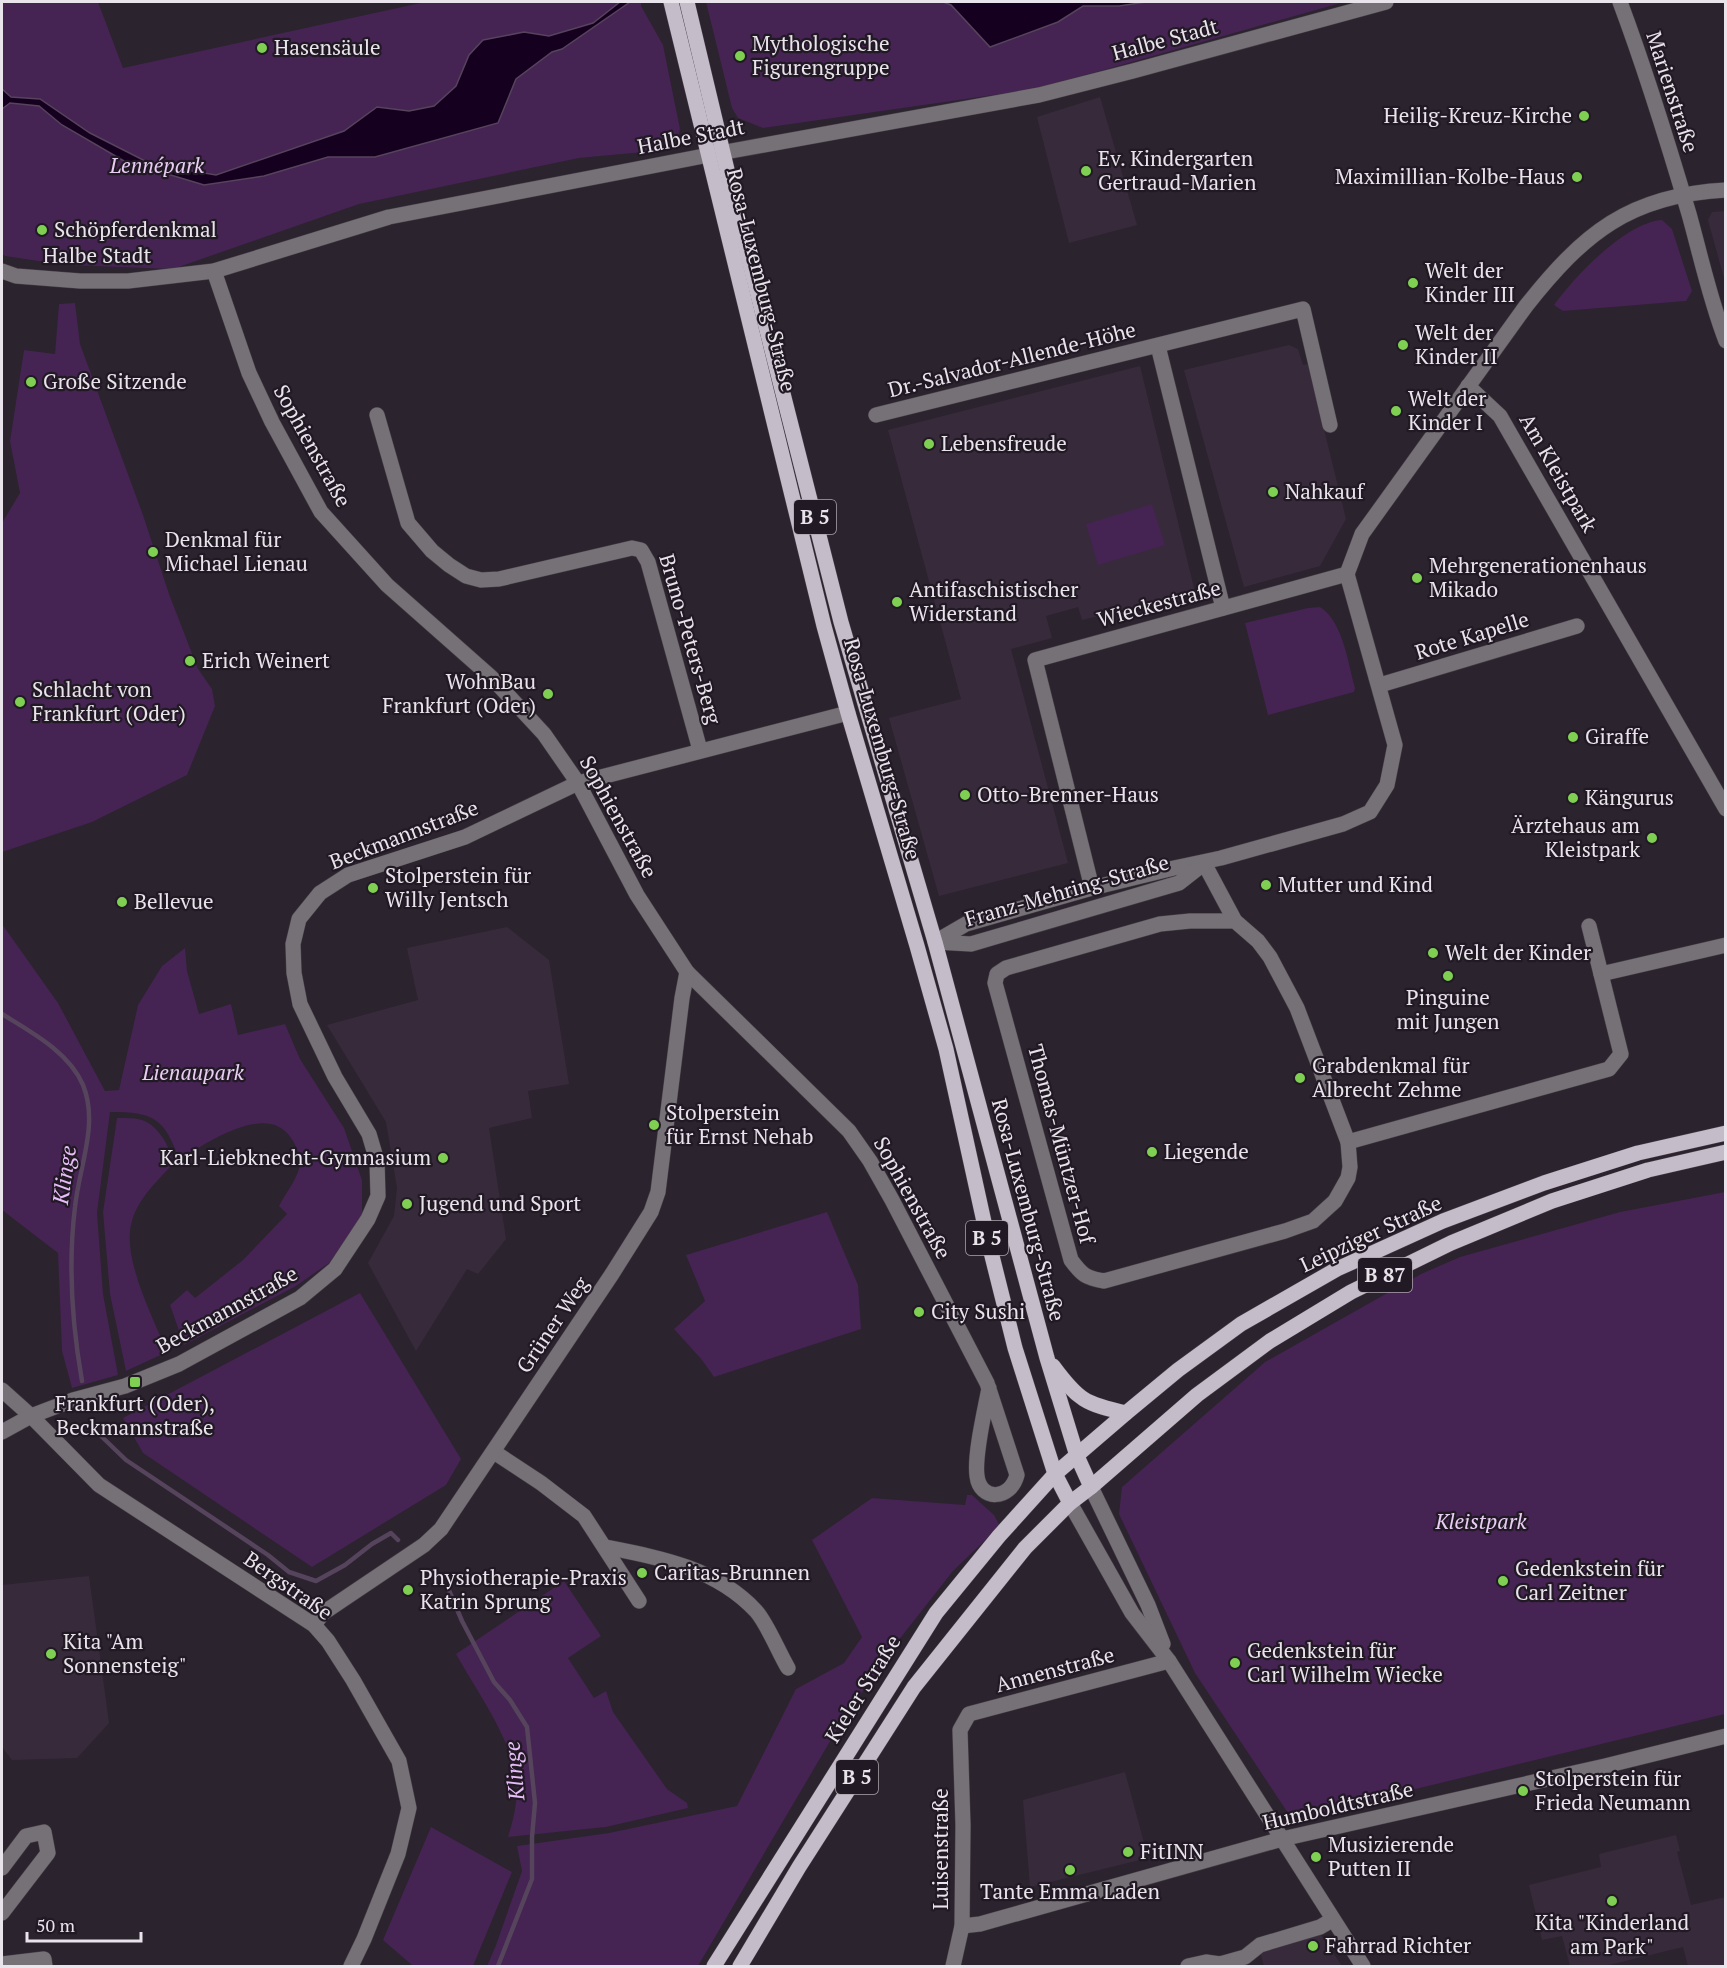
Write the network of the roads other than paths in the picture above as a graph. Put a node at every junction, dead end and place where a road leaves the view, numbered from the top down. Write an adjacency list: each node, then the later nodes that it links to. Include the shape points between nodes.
1 (1386, 2): 5 (street, Halbe Stadt, via 1039,95)
2 (1620, 2): 7 (street, Marienstraße)
3 (688, 4): 5 (main road, Rosa-Luxemburg-Straße / B 5)
4 (672, 6): 5 (main road, Rosa-Luxemburg-Straße / B 5)
5 (716, 154): 9 (street, Halbe Stadt, via 389,217); 20 (main road, Rosa-Luxemburg-Straße / B 5); 21 (main road, Rosa-Luxemburg-Straße / B 5)
6 (1725, 190): 7 (street)
7 (1683, 196): 10 (street, Marienstraße); 12 (street, via 1642,206 1598,231 1571,253 1526,306)
8 (2, 271): 9 (street, Halbe Stadt, via 37,278 119,281)
9 (214, 271): 23 (street, Sophienstraße, via 249,373 321,512 387,585 523,710)
10 (1725, 341)
11 (1158, 346): 14 (street, Dr.-Salvador-Allende-Höhe); 15 (street, Dr.-Salvador-Allende-Höhe, via 1303,309); 17 (street, Dr.-Salvador-Allende-Höhe)
12 (1468, 386): 16 (street, via 1362,534); 24 (street, Am Kleistpark, via 1500,416)
13 (377, 415): 22 (street, Bruno-Peters-Berg, via 408,523 432,550 466,576 499,579 632,548 641,550 648,562)
14 (876, 416)
15 (1330, 425)
16 (1347, 574): 17 (street, Wieckestraße); 19 (street, Franz-Mehring-Straße)
17 (1223, 608): 26 (street, Wieckestraße, via 1035,660)
18 (1577, 626): 19 (street, Rote Kapelle)
19 (1380, 686): 25 (street, Franz-Mehring-Straße, via 1395,745 1388,785 1370,812 1343,824)
20 (848, 713): 21 (main road, via 861,714); 22 (street, Beckmannstraße); 31 (main road, Rosa-Luxemburg-Straße / B 5)
21 (869, 721): 29 (main road, Rosa-Luxemburg-Straße / B 5)
22 (700, 750): 23 (street, Beckmannstraße)
23 (578, 783): 32 (street, Sophienstraße, via 637,895); 41 (street, Beckmannstraße, via 465,837 348,875 320,893 299,919 293,944 300,1005 335,1077 369,1134 377,1161 378,1196 368,1219 335,1269 300,1298 179,1364)
24 (1725, 809)
25 (1204, 863): 26 (street, Franz-Mehring-Straße); 27 (street, Thomas-Müntzer-Hof); 29 (street, Franz-Mehring-Straße, via 1169,886 971,944)
26 (1092, 888): 29 (street, Franz-Mehring-Straße, via 966,924)
27 (1235, 921): 35 (street, Thomas-Müntzer-Hof, via 1270,957 1297,1008); 35 (street, Thomas-Müntzer-Hof, via 1160,924 1006,968 997,974 995,983 1071,1260 1081,1274 1104,1281 1313,1221 1335,1201 1348,1178)
28 (1589, 926): 33 (street)
29 (935, 942): 31 (street, Franz-Mehring-Straße); 37 (main road, Rosa-Luxemburg-Straße / B 5)
30 (1725, 945): 33 (street)
31 (917, 946): 45 (main road, Rosa-Luxemburg-Straße / B 5, via 946,1049 1015,1348)
32 (687, 972): 38 (street, Sophienstraße, via 854,1137 892,1200); 43 (street, Grüner Weg, via 658,1192 651,1212)
33 (1601, 974): 35 (street, via 1622,1054 1609,1069)
34 (1725, 1133): 40 (main road, Leipziger Straße / B 87, via 1638,1153 1544,1183 1443,1221 1336,1269 1241,1324)
35 (1347, 1142)
36 (1725, 1152): 46 (main road, Leipziger Straße / B 87, via 1648,1170 1552,1202 1451,1243 1351,1292 1270,1341 1197,1395)
37 (1047, 1358): 40 (main road, via 1085,1401); 44 (main road, Rosa-Luxemburg-Straße / B 5)
38 (989, 1388): 38 (street, Sophienstraße, via 976,1465 977,1479 994,1495 1006,1493 1017,1475)
39 (2, 1390): 41 (street, Bergstraße)
40 (1125, 1413): 44 (main road, Leipziger Straße / B 87)
41 (31, 1416): 42 (street, Beckmannstraße); 50 (street, Bergstraße, via 99,1485)
42 (2, 1432)
43 (494, 1452): 48 (street, via 584,1516); 50 (street, Grüner Weg, via 441,1528 424,1545 323,1613)
44 (1077, 1456): 45 (main road, Kieler Straße / B 5); 46 (main road, Rosa-Luxemburg-Straße / B 5)
45 (1055, 1474): 47 (main road, Rosa-Luxemburg-Straße / B 5); 63 (main road, Kieler Straße / B 5, via 936,1613)
46 (1091, 1487): 47 (main road, Kieler Straße / B 5); 51 (street, via 1148,1605)
47 (1070, 1503): 51 (street, via 1132,1612); 64 (main road, Kieler Straße / B 5, via 1025,1548 914,1688)
48 (605, 1547): 49 (street); 52 (street, via 688,1566 722,1583 757,1612)
49 (639, 1601)
50 (314, 1625): 62 (street, Bergstraße, via 328,1641 399,1761 409,1808 398,1854)
51 (1169, 1661): 53 (street, Annenstraße, via 969,1714); 55 (street)
52 (788, 1668)
53 (960, 1730): 59 (street, Luisenstraße)
54 (1725, 1736): 55 (street, Humboldtstraße)
55 (1282, 1839): 58 (street); 59 (street, Humboldtstraße)
56 (2, 1868): 57 (street, via 26,1836 44,1832 48,1853)
57 (2, 1913)
58 (1332, 1920): 66 (street, via 1260,1945 1245,1957 1220,1964); 67 (street)
59 (962, 1926): 65 (street, Luisenstraße)
60 (2, 1964): 61 (street, via 44,1959)
61 (45, 1966)
62 (351, 1966)
63 (714, 1966)
64 (740, 1966)
65 (953, 1966)
66 (1188, 1966)
67 (1362, 1966)

